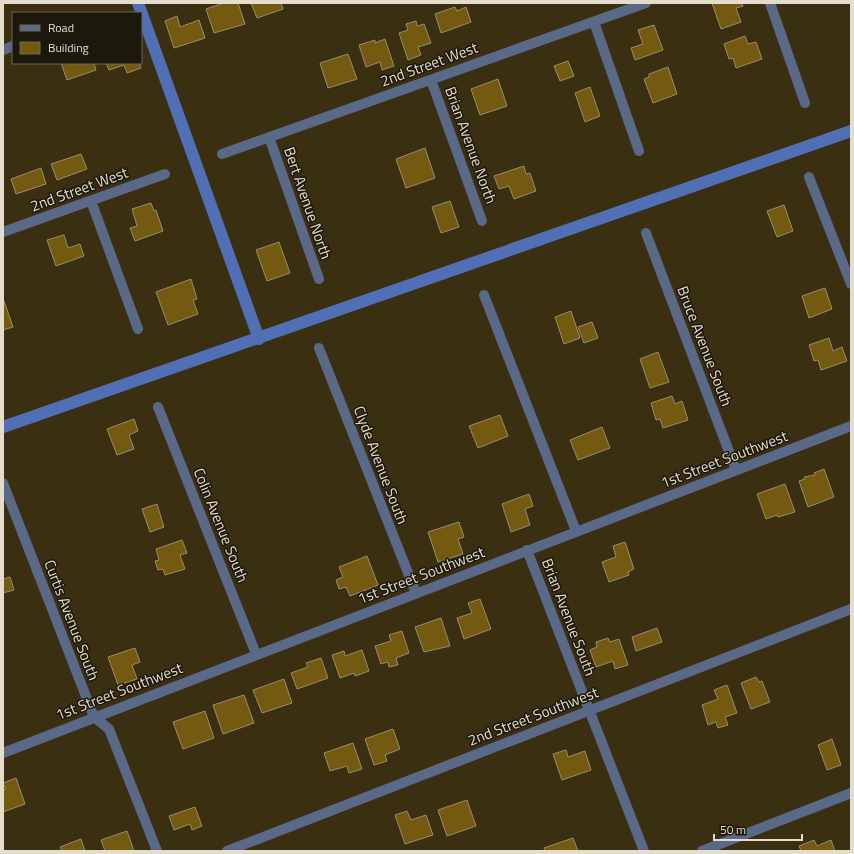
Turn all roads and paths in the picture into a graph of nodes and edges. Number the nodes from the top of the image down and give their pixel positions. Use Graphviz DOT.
graph roads {
  1 [pos="646,3"];
  2 [pos="770,3"];
  3 [pos="621,7"];
  4 [pos="594,22"];
  5 [pos="431,80"];
  6 [pos="805,103"];
  7 [pos="269,137"];
  8 [pos="639,151"];
  9 [pos="222,154"];
  10 [pos="165,174"];
  11 [pos="809,177"];
  12 [pos="91,201"];
  13 [pos="482,221"];
  14 [pos="3,232"];
  15 [pos="646,233"];
  16 [pos="319,279"];
  17 [pos="851,284"];
  18 [pos="484,295"];
  19 [pos="138,329"];
  20 [pos="319,348"];
  21 [pos="158,407"];
  22 [pos="851,426"];
  23 [pos="736,470"];
  24 [pos="3,483"];
  25 [pos="576,531"];
  26 [pos="528,550"];
  27 [pos="416,593"];
  28 [pos="851,609"];
  29 [pos="256,654"];
  30 [pos="590,710"];
  31 [pos="94,717"];
  32 [pos="3,753"];
  33 [pos="851,793"];
  34 [pos="157,851"];
  35 [pos="227,851"];
  36 [pos="644,851"];
  37 [pos="702,851"];
  1 -- 3 [label="street, 2nd Street West"];
  2 -- 6 [label="street"];
  3 -- 4 [label="street, 2nd Street West"];
  4 -- 5 [label="street, 2nd Street West"];
  4 -- 8 [label="street"];
  5 -- 7 [label="street, 2nd Street West"];
  5 -- 13 [label="street, Brian Avenue North"];
  7 -- 9 [label="street, 2nd Street West"];
  7 -- 16 [label="street, Bert Avenue North"];
  10 -- 12 [label="street, 2nd Street West"];
  11 -- 17 [label="street"];
  12 -- 14 [label="street, 2nd Street West"];
  12 -- 19 [label="street"];
  15 -- 23 [label="street, Bruce Avenue South"];
  18 -- 25 [label="street"];
  20 -- 27 [label="street, Clyde Avenue South"];
  21 -- 29 [label="street, Colin Avenue South"];
  22 -- 23 [label="street, 1st Street Southwest"];
  23 -- 25 [label="street, 1st Street Southwest"];
  24 -- 31 [label="street, Curtis Avenue South"];
  25 -- 26 [label="street, 1st Street Southwest"];
  26 -- 27 [label="street, 1st Street Southwest"];
  26 -- 30 [label="street, Brian Avenue South"];
  27 -- 29 [label="street, 1st Street Southwest"];
  28 -- 30 [label="street, 2nd Street Southwest"];
  29 -- 31 [label="street, 1st Street Southwest"];
  30 -- 35 [label="street, 2nd Street Southwest"];
  30 -- 36 [label="street, Brian Avenue South"];
  31 -- 32 [label="street, 1st Street Southwest"];
  31 -- 34 [label="street"];
  33 -- 37 [label="street"];
}
